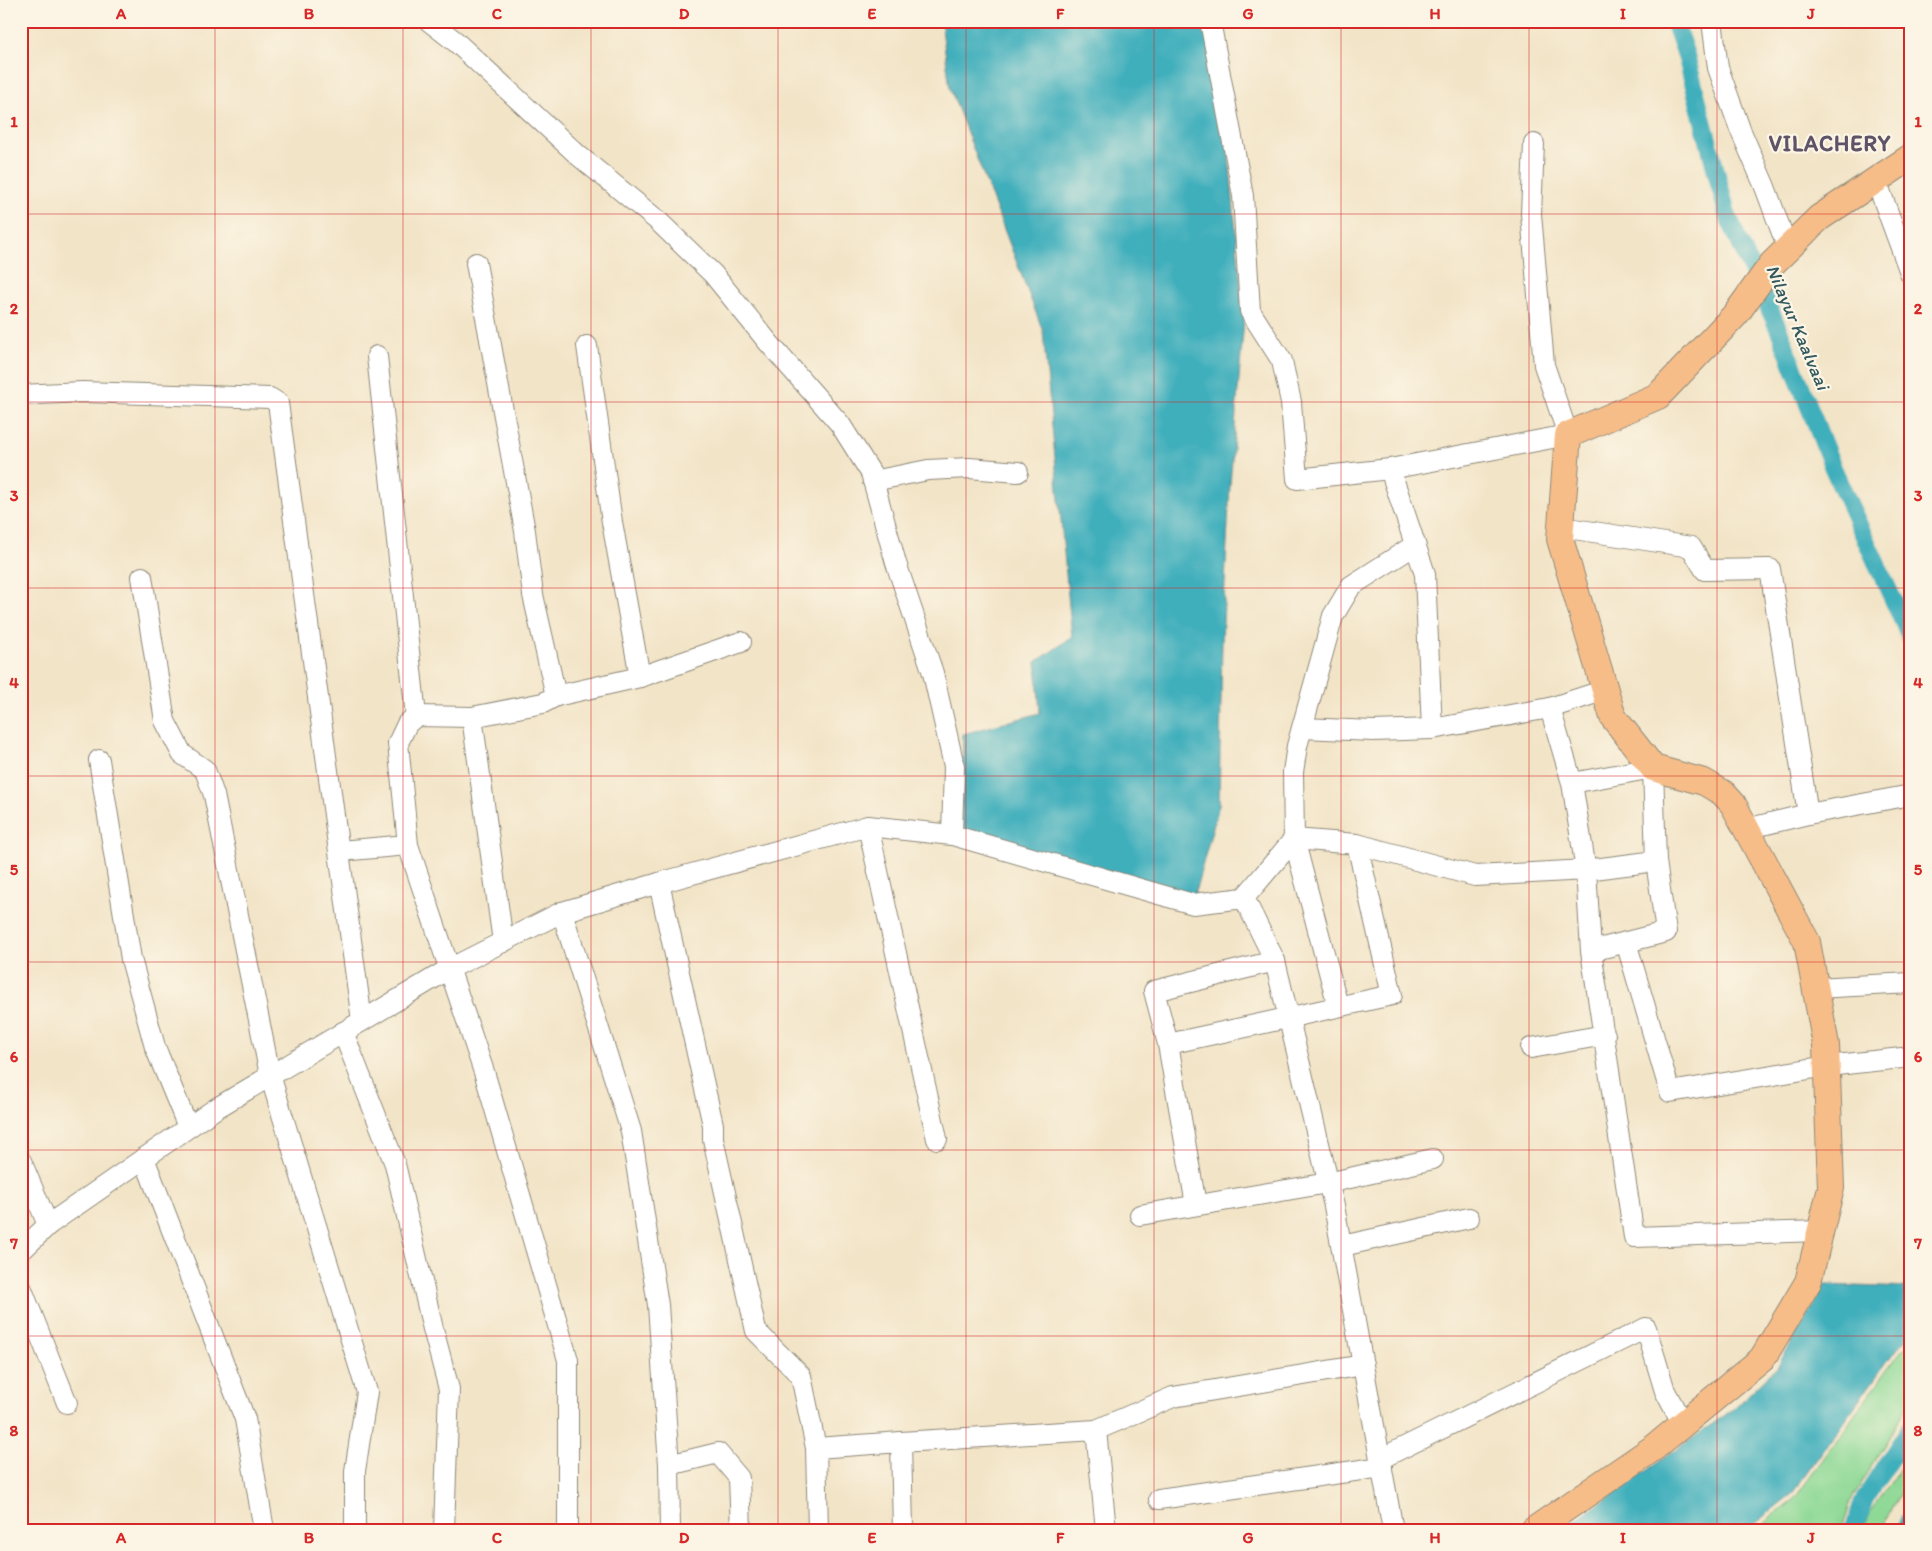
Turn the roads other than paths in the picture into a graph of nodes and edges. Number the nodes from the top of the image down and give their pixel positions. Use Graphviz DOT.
graph roads {
  1 [pos="429,21"];
  2 [pos="1210,21"];
  3 [pos="1712,21"];
  4 [pos="1534,144"];
  5 [pos="1911,157"];
  6 [pos="1876,180"];
  7 [pos="1780,256"];
  8 [pos="476,263"];
  9 [pos="1911,275"];
  10 [pos="587,346"];
  11 [pos="377,356"];
  12 [pos="21,395"];
  13 [pos="1568,435"];
  14 [pos="1390,469"];
  15 [pos="1018,472"];
  16 [pos="873,481"];
  17 [pos="1561,527"];
  18 [pos="1415,545"];
  19 [pos="142,577"];
  20 [pos="740,642"];
  21 [pos="640,677"];
  22 [pos="1605,690"];
  23 [pos="556,696"];
  24 [pos="1550,708"];
  25 [pos="416,716"];
  26 [pos="472,717"];
  27 [pos="1302,728"];
  28 [pos="1432,729"];
  29 [pos="100,760"];
  30 [pos="1653,768"];
  31 [pos="1572,784"];
  32 [pos="1911,795"];
  33 [pos="1808,814"];
  34 [pos="868,826"];
  35 [pos="1746,828"];
  36 [pos="952,836"];
  37 [pos="1294,839"];
  38 [pos="1357,844"];
  39 [pos="408,845"];
  40 [pos="340,851"];
  41 [pos="1656,861"];
  42 [pos="1586,870"];
  43 [pos="658,883"];
  44 [pos="1244,898"];
  45 [pos="562,912"];
  46 [pos="502,942"];
  47 [pos="1626,942"];
  48 [pos="1591,950"];
  49 [pos="1274,961"];
  50 [pos="449,970"];
  51 [pos="1911,983"];
  52 [pos="1815,988"];
  53 [pos="1338,1006"];
  54 [pos="1288,1016"];
  55 [pos="362,1021"];
  56 [pos="343,1032"];
  57 [pos="1605,1035"];
  58 [pos="1168,1044"];
  59 [pos="1531,1048"];
  60 [pos="1911,1057"];
  61 [pos="1827,1066"];
  62 [pos="270,1076"];
  63 [pos="188,1127"];
  64 [pos="937,1139"];
  65 [pos="144,1158"];
  66 [pos="1433,1159"];
  67 [pos="21,1161"];
  68 [pos="1328,1183"];
  69 [pos="1196,1205"];
  70 [pos="1140,1215"];
  71 [pos="1468,1218"];
  72 [pos="48,1225"];
  73 [pos="1821,1231"];
  74 [pos="1342,1246"];
  75 [pos="21,1250"];
  76 [pos="21,1287"];
  77 [pos="1363,1365"];
  78 [pos="67,1403"];
  79 [pos="1683,1425"];
  80 [pos="1096,1430"];
  81 [pos="901,1442"];
  82 [pos="816,1448"];
  83 [pos="1381,1463"];
  84 [pos="669,1465"];
  85 [pos="1159,1499"];
  86 [pos="264,1530"];
  87 [pos="355,1530"];
  88 [pos="444,1530"];
  89 [pos="568,1530"];
  90 [pos="670,1530"];
  91 [pos="740,1530"];
  92 [pos="818,1530"];
  93 [pos="903,1530"];
  94 [pos="1106,1530"];
  95 [pos="1394,1530"];
  96 [pos="1534,1530"];
  1 -- 16 [label="street"];
  2 -- 14 [label="street"];
  3 -- 7 [label="street"];
  4 -- 13 [label="street"];
  5 -- 6 [label="main road"];
  6 -- 7 [label="main road"];
  6 -- 9 [label="street"];
  7 -- 13 [label="main road"];
  8 -- 23 [label="street"];
  10 -- 21 [label="street"];
  11 -- 25 [label="street"];
  12 -- 40 [label="street"];
  13 -- 14 [label="street"];
  13 -- 17 [label="main road"];
  14 -- 18 [label="street"];
  15 -- 16 [label="street"];
  16 -- 36 [label="street"];
  17 -- 22 [label="main road"];
  17 -- 33 [label="street"];
  18 -- 27 [label="street"];
  18 -- 28 [label="street"];
  19 -- 62 [label="street"];
  20 -- 21 [label="street"];
  21 -- 23 [label="street"];
  22 -- 24 [label="street"];
  22 -- 30 [label="main road"];
  23 -- 26 [label="street"];
  24 -- 28 [label="street"];
  24 -- 31 [label="street"];
  25 -- 26 [label="street"];
  25 -- 39 [label="street"];
  26 -- 46 [label="street"];
  27 -- 28 [label="street"];
  27 -- 37 [label="street"];
  29 -- 63 [label="street"];
  30 -- 31 [label="street"];
  30 -- 35 [label="main road"];
  30 -- 41 [label="street"];
  31 -- 42 [label="street"];
  32 -- 33 [label="street"];
  33 -- 35 [label="street"];
  34 -- 36 [label="street"];
  34 -- 43 [label="street"];
  34 -- 64 [label="street"];
  35 -- 52 [label="main road"];
  36 -- 44 [label="street"];
  37 -- 38 [label="street"];
  37 -- 44 [label="street"];
  37 -- 53 [label="street"];
  38 -- 42 [label="street"];
  38 -- 53 [label="street"];
  39 -- 40 [label="street"];
  39 -- 50 [label="street"];
  40 -- 55 [label="street"];
  41 -- 42 [label="street"];
  41 -- 47 [label="street"];
  42 -- 48 [label="street"];
  43 -- 45 [label="street"];
  43 -- 82 [label="street"];
  44 -- 49 [label="street"];
  45 -- 46 [label="street"];
  45 -- 84 [label="street"];
  46 -- 50 [label="street"];
  47 -- 48 [label="street"];
  47 -- 61 [label="street"];
  48 -- 57 [label="street"];
  49 -- 54 [label="street"];
  49 -- 58 [label="street"];
  50 -- 55 [label="street"];
  50 -- 89 [label="street"];
  51 -- 52 [label="street"];
  52 -- 61 [label="main road"];
  53 -- 54 [label="street"];
  54 -- 58 [label="street"];
  54 -- 68 [label="street"];
  55 -- 56 [label="street"];
  56 -- 62 [label="street"];
  56 -- 88 [label="street"];
  57 -- 59 [label="street"];
  57 -- 73 [label="street"];
  58 -- 69 [label="street"];
  60 -- 61 [label="street"];
  61 -- 73 [label="main road"];
  62 -- 63 [label="street"];
  62 -- 87 [label="street"];
  63 -- 65 [label="street"];
  65 -- 72 [label="street"];
  65 -- 86 [label="street"];
  66 -- 68 [label="street"];
  67 -- 72 [label="street"];
  68 -- 69 [label="street"];
  68 -- 74 [label="street"];
  69 -- 70 [label="street"];
  71 -- 74 [label="street"];
  72 -- 75 [label="street"];
  73 -- 79 [label="main road"];
  74 -- 77 [label="street"];
  76 -- 78 [label="street"];
  77 -- 80 [label="street"];
  77 -- 83 [label="street"];
  79 -- 83 [label="street"];
  79 -- 96 [label="main road"];
  80 -- 81 [label="street"];
  80 -- 94 [label="street"];
  81 -- 82 [label="street"];
  81 -- 93 [label="street"];
  82 -- 92 [label="street"];
  83 -- 85 [label="street"];
  83 -- 95 [label="street"];
  84 -- 90 [label="street"];
  84 -- 91 [label="street"];
}
